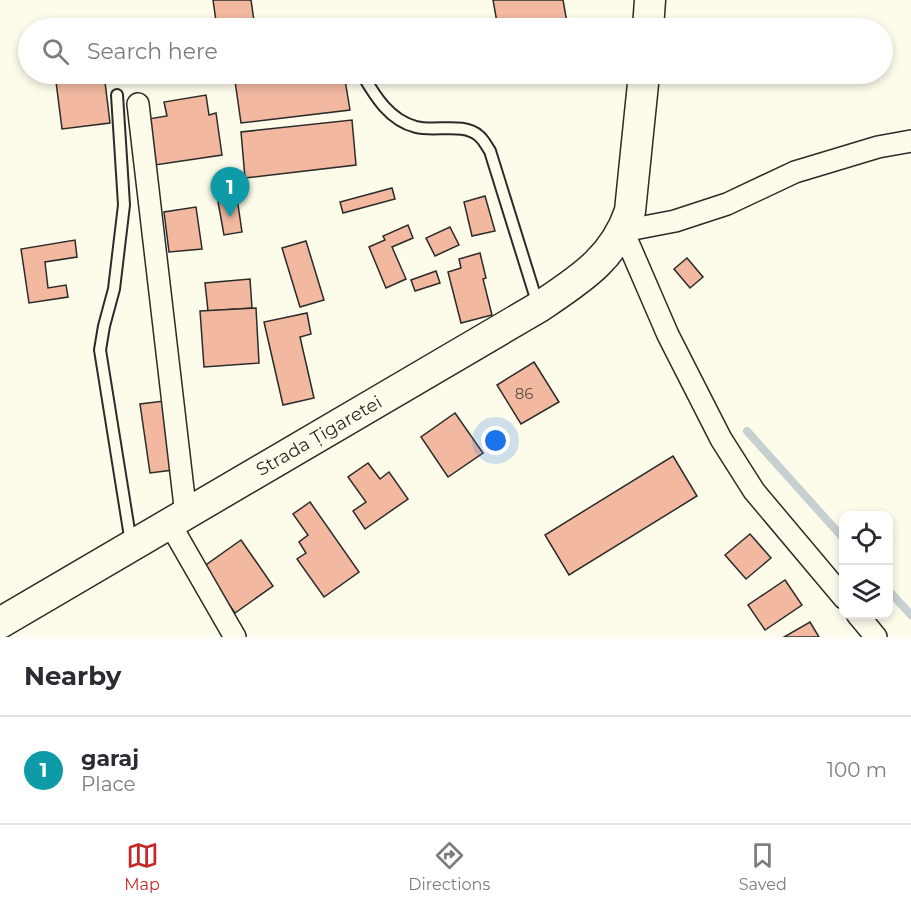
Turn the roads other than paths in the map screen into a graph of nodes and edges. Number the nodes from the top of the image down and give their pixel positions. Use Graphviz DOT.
graph roads {
  1 [pos="650,0"];
  2 [pos="649,18"];
  3 [pos="368,84"];
  4 [pos="643,84"];
  5 [pos="117,95"];
  6 [pos="138,104"];
  7 [pos="911,141"];
  8 [pos="624,231"];
  9 [pos="539,307"];
  10 [pos="178,519"];
  11 [pos="131,546"];
  12 [pos="839,593"];
  13 [pos="860,619"];
  14 [pos="0,623"];
  15 [pos="235,637"];
  16 [pos="876,637"];
  1 -- 2 [label="main road"];
  3 -- 9 [label="lane"];
  4 -- 8 [label="main road"];
  5 -- 11 [label="lane"];
  6 -- 10 [label="street"];
  7 -- 8 [label="street"];
  8 -- 9 [label="main road, Strada Țigaretei"];
  8 -- 12 [label="street"];
  9 -- 10 [label="main road, Strada Țigaretei"];
  10 -- 11 [label="main road, Strada Țigaretei"];
  10 -- 15 [label="street"];
  11 -- 14 [label="main road, Strada Țigaretei"];
  13 -- 16 [label="street"];
}
